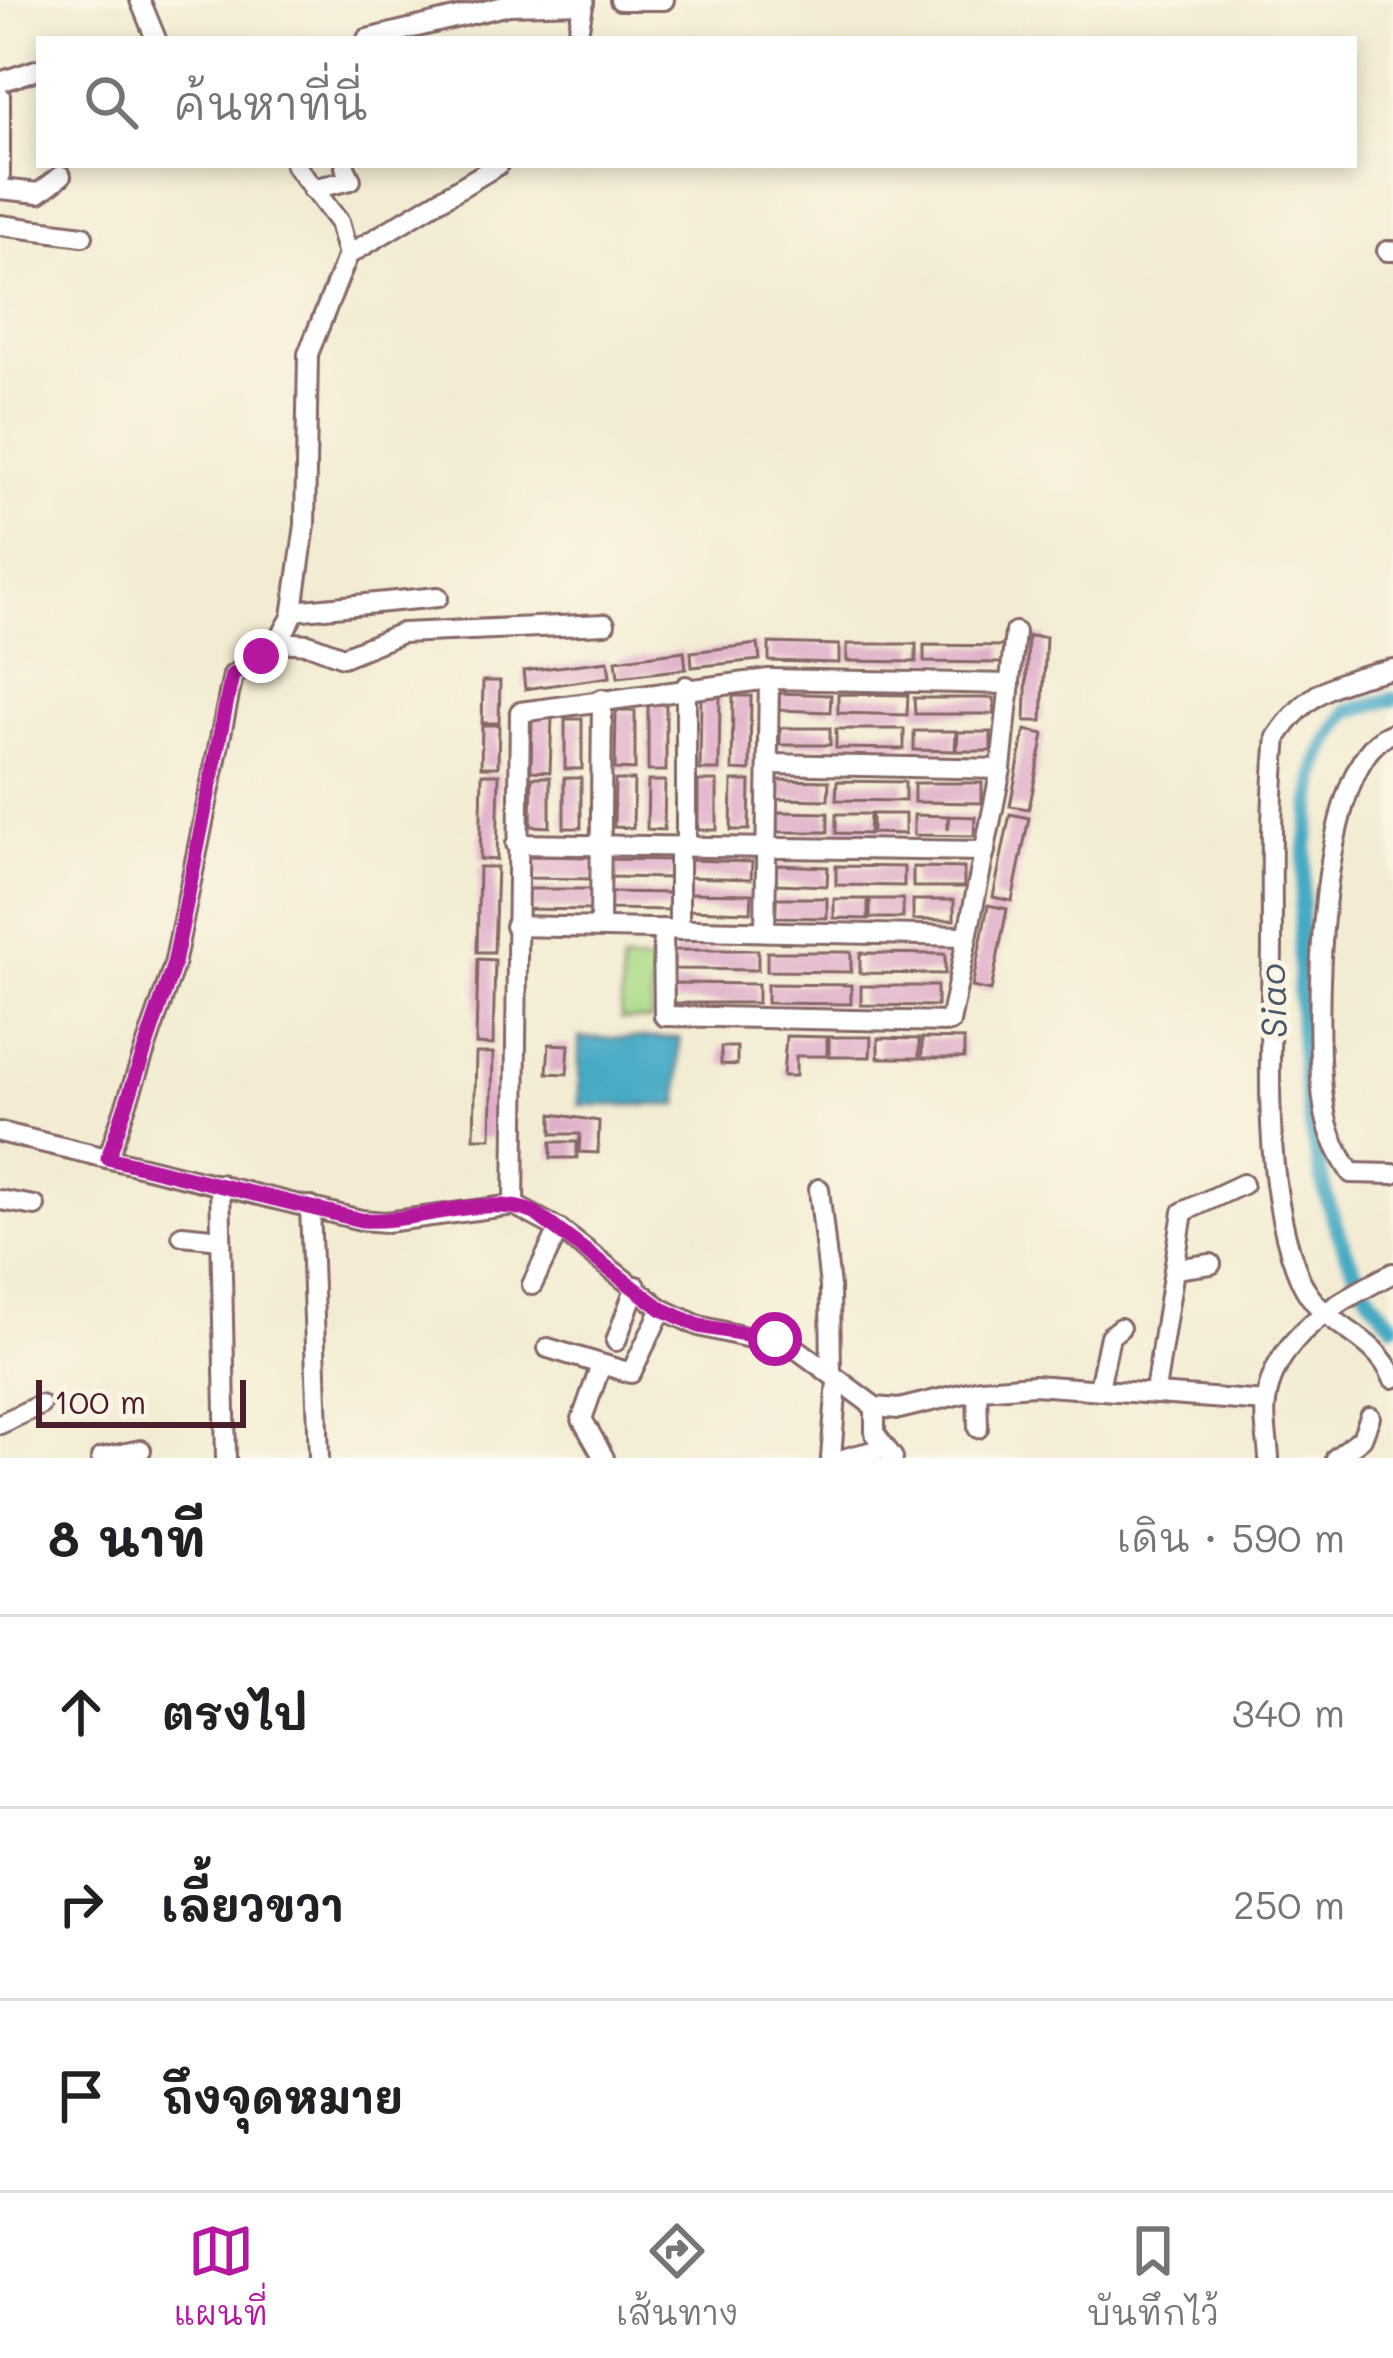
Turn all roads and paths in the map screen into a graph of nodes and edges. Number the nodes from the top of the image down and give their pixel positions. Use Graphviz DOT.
graph roads {
  1 [pos="140,0"];
  2 [pos="620,0"];
  3 [pos="664,0"];
  4 [pos="584,2"];
  5 [pos="431,10"];
  6 [pos="155,36"];
  7 [pos="374,36"];
  8 [pos="578,36"];
  9 [pos="36,70"];
  10 [pos="0,82"];
  11 [pos="0,96"];
  12 [pos="297,168"];
  13 [pos="345,168"];
  14 [pos="492,168"];
  15 [pos="0,175"];
  16 [pos="61,176"];
  17 [pos="0,189"];
  18 [pos="312,189"];
  19 [pos="0,225"];
  20 [pos="83,236"];
  21 [pos="349,255"];
  22 [pos="438,597"];
  23 [pos="293,611"];
  24 [pos="605,624"];
  25 [pos="1015,632"];
  26 [pos="279,642"];
  27 [pos="1393,669"];
  28 [pos="769,679"];
  29 [pos="1010,684"];
  30 [pos="686,686"];
  31 [pos="602,699"];
  32 [pos="1393,733"];
  33 [pos="769,764"];
  34 [pos="1001,769"];
  35 [pos="516,844"];
  36 [pos="602,845"];
  37 [pos="682,846"];
  38 [pos="767,846"];
  39 [pos="985,851"];
  40 [pos="515,926"];
  41 [pos="600,927"];
  42 [pos="671,929"];
  43 [pos="765,932"];
  44 [pos="965,936"];
  45 [pos="0,1132"];
  46 [pos="108,1158"];
  47 [pos="1393,1174"];
  48 [pos="220,1184"];
  49 [pos="1243,1184"];
  50 [pos="819,1189"];
  51 [pos="0,1200"];
  52 [pos="514,1204"];
  53 [pos="35,1206"];
  54 [pos="310,1206"];
  55 [pos="559,1229"];
  56 [pos="182,1235"];
  57 [pos="221,1239"];
  58 [pos="1211,1264"];
  59 [pos="1175,1269"];
  60 [pos="1393,1273"];
  61 [pos="532,1285"];
  62 [pos="636,1286"];
  63 [pos="662,1309"];
  64 [pos="1327,1309"];
  65 [pos="1120,1328"];
  66 [pos="616,1341"];
  67 [pos="548,1348"];
  68 [pos="601,1365"];
  69 [pos="834,1378"];
  70 [pos="1393,1378"];
  71 [pos="1099,1388"];
  72 [pos="977,1390"];
  73 [pos="1155,1391"];
  74 [pos="1266,1402"];
  75 [pos="40,1405"];
  76 [pos="874,1407"];
  77 [pos="1370,1417"];
  78 [pos="0,1424"];
  79 [pos="978,1428"];
  80 [pos="141,1450"];
  81 [pos="888,1453"];
  82 [pos="101,1458"];
  83 [pos="226,1458"];
  84 [pos="319,1458"];
  85 [pos="604,1458"];
  86 [pos="831,1458"];
  87 [pos="846,1458"];
  88 [pos="1269,1458"];
  89 [pos="1336,1458"];
  1 -- 6 [label="street"];
  2 -- 3 [label="street"];
  4 -- 5 [label="street"];
  4 -- 8 [label="street"];
  5 -- 7 [label="street"];
  9 -- 10 [label="street"];
  11 -- 15 [label="street"];
  12 -- 18 [label="street"];
  13 -- 18 [label="street"];
  14 -- 21 [label="street"];
  16 -- 17 [label="street"];
  18 -- 21 [label="street"];
  19 -- 20 [label="street"];
  21 -- 23 [label="street"];
  22 -- 23 [label="street"];
  23 -- 26 [label="street"];
  24 -- 26 [label="street"];
  25 -- 29 [label="street"];
  26 -- 46 [label="street"];
  27 -- 64 [label="street"];
  28 -- 29 [label="street"];
  28 -- 30 [label="street"];
  28 -- 33 [label="street"];
  29 -- 34 [label="street"];
  30 -- 31 [label="street"];
  30 -- 37 [label="street"];
  31 -- 35 [label="street"];
  31 -- 36 [label="street"];
  32 -- 47 [label="street"];
  33 -- 34 [label="street"];
  33 -- 38 [label="street"];
  34 -- 39 [label="street"];
  35 -- 36 [label="street"];
  35 -- 40 [label="street"];
  36 -- 37 [label="street"];
  36 -- 41 [label="street"];
  37 -- 38 [label="street"];
  37 -- 42 [label="street"];
  38 -- 39 [label="street"];
  38 -- 43 [label="street"];
  39 -- 44 [label="street"];
  40 -- 41 [label="street"];
  40 -- 52 [label="street"];
  41 -- 42 [label="street"];
  42 -- 43 [label="street"];
  42 -- 44 [label="street"];
  43 -- 44 [label="street"];
  45 -- 46 [label="street"];
  46 -- 48 [label="street"];
  48 -- 54 [label="street"];
  48 -- 57 [label="street"];
  49 -- 59 [label="street"];
  50 -- 69 [label="street"];
  51 -- 53 [label="street"];
  52 -- 54 [label="street"];
  52 -- 55 [label="street"];
  54 -- 84 [label="street"];
  55 -- 61 [label="street"];
  55 -- 62 [label="street"];
  56 -- 57 [label="street"];
  57 -- 83 [label="street"];
  58 -- 59 [label="street"];
  59 -- 73 [label="street"];
  60 -- 64 [label="street"];
  62 -- 63 [label="street"];
  62 -- 66 [label="street"];
  63 -- 68 [label="street"];
  63 -- 69 [label="street"];
  64 -- 70 [label="street"];
  64 -- 74 [label="street"];
  65 -- 71 [label="street"];
  67 -- 68 [label="street"];
  68 -- 85 [label="street"];
  69 -- 76 [label="street"];
  69 -- 86 [label="street"];
  71 -- 72 [label="street"];
  71 -- 73 [label="street"];
  72 -- 76 [label="street"];
  72 -- 79 [label="street"];
  73 -- 74 [label="street"];
  74 -- 88 [label="street"];
  75 -- 78 [label="street"];
  76 -- 81 [label="street"];
  77 -- 89 [label="street"];
  80 -- 82 [label="street"];
  81 -- 87 [label="street"];
}
